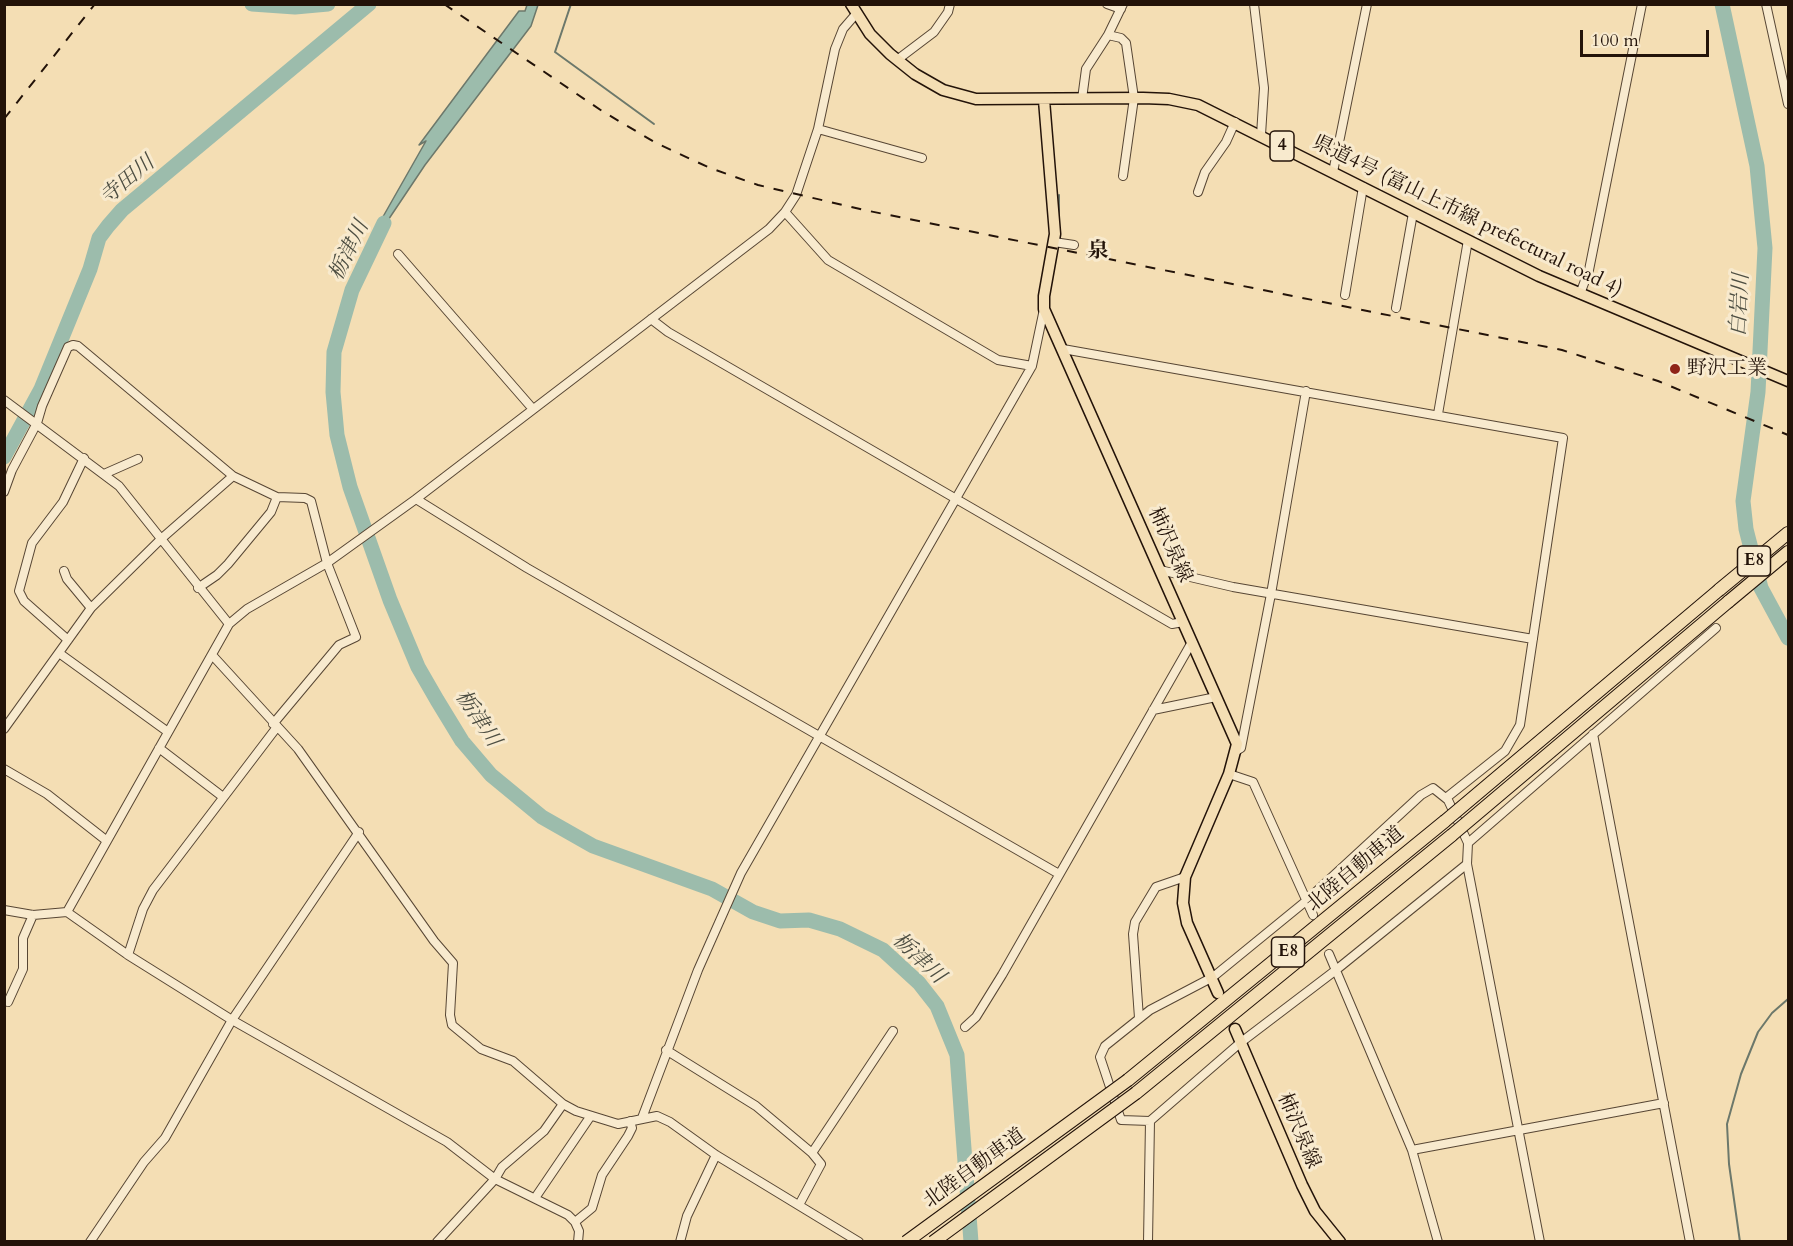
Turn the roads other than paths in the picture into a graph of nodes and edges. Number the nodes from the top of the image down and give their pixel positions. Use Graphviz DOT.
graph roads {
  1 [pos="950,4"];
  2 [pos="1107,4"];
  3 [pos="1254,4"];
  4 [pos="1367,4"];
  5 [pos="1642,4"];
  6 [pos="1766,4"];
  7 [pos="1122,7"];
  8 [pos="853,9"];
  9 [pos="1108,35"];
  10 [pos="897,60"];
  11 [pos="1134,98"];
  12 [pos="1082,99"];
  13 [pos="1044,100"];
  14 [pos="1788,104"];
  15 [pos="1235,122"];
  16 [pos="818,129"];
  17 [pos="1261,135"];
  18 [pos="922,158"];
  19 [pos="1333,172"];
  20 [pos="1123,176"];
  21 [pos="1363,188"];
  22 [pos="1198,192"];
  23 [pos="785,212"];
  24 [pos="1413,213"];
  25 [pos="1468,240"];
  26 [pos="1054,242"];
  27 [pos="1074,245"];
  28 [pos="398,254"];
  29 [pos="1580,294"];
  30 [pos="1346,295"];
  31 [pos="1396,308"];
  32 [pos="1044,309"];
  33 [pos="651,319"];
  34 [pos="1063,349"];
  35 [pos="1032,366"];
  36 [pos="1788,381"];
  37 [pos="1306,391"];
  38 [pos="4,399"];
  39 [pos="532,408"];
  40 [pos="1438,414"];
  41 [pos="37,423"];
  42 [pos="84,458"];
  43 [pos="138,459"];
  44 [pos="104,474"];
  45 [pos="233,476"];
  46 [pos="4,492"];
  47 [pos="277,497"];
  48 [pos="416,500"];
  49 [pos="956,500"];
  50 [pos="1788,533"];
  51 [pos="161,539"];
  52 [pos="1788,552"];
  53 [pos="327,563"];
  54 [pos="1160,570"];
  55 [pos="64,571"];
  56 [pos="198,588"];
  57 [pos="1271,594"];
  58 [pos="91,608"];
  59 [pos="1183,621"];
  60 [pos="229,624"];
  61 [pos="1716,628"];
  62 [pos="1533,639"];
  63 [pos="68,640"];
  64 [pos="1192,642"];
  65 [pos="59,653"];
  66 [pos="213,656"];
  67 [pos="1216,697"];
  68 [pos="1153,710"];
  69 [pos="275,725"];
  70 [pos="4,729"];
  71 [pos="168,732"];
  72 [pos="1593,734"];
  73 [pos="818,736"];
  74 [pos="159,748"];
  75 [pos="1233,753"];
  76 [pos="4,769"];
  77 [pos="1229,774"];
  78 [pos="224,797"];
  79 [pos="1446,798"];
  80 [pos="359,832"];
  81 [pos="107,841"];
  82 [pos="1468,843"];
  83 [pos="1467,864"];
  84 [pos="1059,874"];
  85 [pos="1185,877"];
  86 [pos="1305,901"];
  87 [pos="4,910"];
  88 [pos="67,912"];
  89 [pos="33,915"];
  90 [pos="1313,915"];
  91 [pos="1329,954"];
  92 [pos="128,955"];
  93 [pos="1336,970"];
  94 [pos="1213,977"];
  95 [pos="1218,993"];
  96 [pos="8,1002"];
  97 [pos="1139,1018"];
  98 [pos="232,1020"];
  99 [pos="965,1027"];
  100 [pos="1235,1029"];
  101 [pos="893,1030"];
  102 [pos="1240,1043"];
  103 [pos="666,1050"];
  104 [pos="1664,1103"];
  105 [pos="563,1104"];
  106 [pos="590,1117"];
  107 [pos="642,1118"];
  108 [pos="630,1121"];
  109 [pos="1150,1121"];
  110 [pos="1519,1129"];
  111 [pos="1412,1150"];
  112 [pos="813,1154"];
  113 [pos="716,1155"];
  114 [pos="495,1179"];
  115 [pos="535,1198"];
  116 [pos="799,1205"];
  117 [pos="575,1222"];
  118 [pos="859,1241"];
  119 [pos="90,1242"];
  120 [pos="438,1242"];
  121 [pos="578,1242"];
  122 [pos="680,1242"];
  123 [pos="906,1242"];
  124 [pos="933,1242"];
  125 [pos="1148,1242"];
  126 [pos="1340,1242"];
  127 [pos="1438,1242"];
  128 [pos="1540,1242"];
  129 [pos="1690,1242"];
  1 -- 10 [label="street"];
  2 -- 7 [label="street"];
  3 -- 17 [label="street"];
  4 -- 19 [label="street"];
  5 -- 29 [label="street"];
  6 -- 14 [label="street"];
  7 -- 9 [label="street"];
  8 -- 10 [label="main road, 県道4号 (富山上市線 prefectural road 4) / 4"];
  8 -- 16 [label="street"];
  9 -- 11 [label="street"];
  9 -- 12 [label="street"];
  10 -- 13 [label="main road, 県道4号 (富山上市線 prefectural road 4) / 4"];
  11 -- 12 [label="main road, 県道4号 (富山上市線 prefectural road 4) / 4"];
  11 -- 15 [label="main road, 県道4号 (富山上市線 prefectural road 4) / 4"];
  11 -- 20 [label="street"];
  12 -- 13 [label="main road, 県道4号 (富山上市線 prefectural road 4) / 4"];
  13 -- 26 [label="main road"];
  15 -- 17 [label="main road, 県道4号 (富山上市線 prefectural road 4) / 4"];
  15 -- 22 [label="street"];
  16 -- 18 [label="street"];
  16 -- 23 [label="street"];
  17 -- 19 [label="main road, 県道4号 (富山上市線 prefectural road 4) / 4"];
  19 -- 21 [label="main road, 県道4号 (富山上市線 prefectural road 4) / 4"];
  21 -- 24 [label="main road, 県道4号 (富山上市線 prefectural road 4) / 4"];
  21 -- 30 [label="street"];
  23 -- 33 [label="street"];
  23 -- 35 [label="street"];
  24 -- 25 [label="main road, 県道4号 (富山上市線 prefectural road 4) / 4"];
  24 -- 31 [label="street"];
  25 -- 29 [label="main road, 県道4号 (富山上市線 prefectural road 4) / 4"];
  25 -- 40 [label="street"];
  26 -- 27 [label="street"];
  26 -- 32 [label="main road"];
  28 -- 39 [label="street"];
  29 -- 36 [label="main road, 県道4号 (富山上市線 prefectural road 4) / 4"];
  32 -- 34 [label="main road, 柿沢泉線"];
  32 -- 35 [label="street"];
  33 -- 39 [label="street"];
  33 -- 49 [label="street"];
  34 -- 37 [label="street"];
  34 -- 54 [label="main road, 柿沢泉線"];
  35 -- 49 [label="street"];
  37 -- 40 [label="street"];
  37 -- 57 [label="street"];
  38 -- 41 [label="street"];
  39 -- 48 [label="street"];
  40 -- 62 [label="street"];
  41 -- 42 [label="street"];
  41 -- 45 [label="street"];
  41 -- 46 [label="street"];
  42 -- 44 [label="street"];
  42 -- 63 [label="street"];
  43 -- 44 [label="street"];
  44 -- 51 [label="street"];
  45 -- 47 [label="street"];
  45 -- 51 [label="street"];
  47 -- 53 [label="street"];
  47 -- 56 [label="street"];
  48 -- 53 [label="street"];
  48 -- 73 [label="street"];
  49 -- 59 [label="street"];
  49 -- 73 [label="street"];
  50 -- 123 [label="highway, 北陸自動車道 / E8, bridge"];
  51 -- 56 [label="street"];
  51 -- 58 [label="street"];
  52 -- 124 [label="highway, 北陸自動車道 / E8, bridge"];
  53 -- 60 [label="street"];
  53 -- 69 [label="street"];
  54 -- 57 [label="street"];
  54 -- 59 [label="main road, 柿沢泉線"];
  55 -- 58 [label="street"];
  56 -- 60 [label="street"];
  57 -- 62 [label="street"];
  57 -- 75 [label="street"];
  58 -- 63 [label="street"];
  59 -- 64 [label="main road, 柿沢泉線"];
  60 -- 66 [label="street"];
  61 -- 72 [label="street"];
  62 -- 79 [label="street"];
  63 -- 65 [label="street"];
  64 -- 67 [label="main road, 柿沢泉線"];
  64 -- 68 [label="street"];
  65 -- 70 [label="street"];
  65 -- 71 [label="street"];
  66 -- 69 [label="street"];
  66 -- 71 [label="street"];
  67 -- 68 [label="street"];
  67 -- 75 [label="main road, 柿沢泉線"];
  68 -- 84 [label="street"];
  69 -- 78 [label="street"];
  69 -- 80 [label="street"];
  71 -- 74 [label="street"];
  72 -- 82 [label="street"];
  72 -- 104 [label="street"];
  73 -- 84 [label="street"];
  73 -- 103 [label="street"];
  74 -- 78 [label="street"];
  74 -- 81 [label="street"];
  75 -- 77 [label="main road, 柿沢泉線"];
  76 -- 81 [label="street"];
  77 -- 85 [label="main road, 柿沢泉線"];
  77 -- 86 [label="street"];
  78 -- 92 [label="street"];
  79 -- 82 [label="street"];
  79 -- 86 [label="street"];
  80 -- 98 [label="street"];
  80 -- 105 [label="street"];
  81 -- 88 [label="street"];
  82 -- 83 [label="street"];
  83 -- 93 [label="street"];
  83 -- 110 [label="street"];
  84 -- 99 [label="street"];
  85 -- 94 [label="main road, 柿沢泉線"];
  85 -- 97 [label="street"];
  86 -- 90 [label="street"];
  86 -- 94 [label="street"];
  87 -- 89 [label="street"];
  88 -- 89 [label="street"];
  88 -- 92 [label="street"];
  89 -- 96 [label="street"];
  91 -- 93 [label="street"];
  92 -- 98 [label="street"];
  93 -- 102 [label="street"];
  93 -- 111 [label="street"];
  94 -- 95 [label="main road, 柿沢泉線"];
  94 -- 97 [label="street"];
  97 -- 109 [label="street"];
  98 -- 114 [label="street"];
  98 -- 119 [label="street"];
  100 -- 102 [label="main road, 柿沢泉線"];
  101 -- 112 [label="street"];
  102 -- 109 [label="street"];
  102 -- 126 [label="main road, 柿沢泉線"];
  103 -- 107 [label="street"];
  103 -- 112 [label="street"];
  104 -- 110 [label="street"];
  104 -- 129 [label="street"];
  105 -- 106 [label="street"];
  105 -- 114 [label="street"];
  106 -- 108 [label="street"];
  106 -- 115 [label="street"];
  107 -- 108 [label="street"];
  107 -- 113 [label="street"];
  108 -- 117 [label="street"];
  109 -- 125 [label="street"];
  110 -- 111 [label="street"];
  110 -- 128 [label="street"];
  111 -- 127 [label="street"];
  112 -- 116 [label="street"];
  113 -- 116 [label="street"];
  113 -- 122 [label="street"];
  114 -- 115 [label="street"];
  114 -- 120 [label="street"];
  115 -- 117 [label="street"];
  116 -- 118 [label="street"];
  117 -- 121 [label="street"];
}
